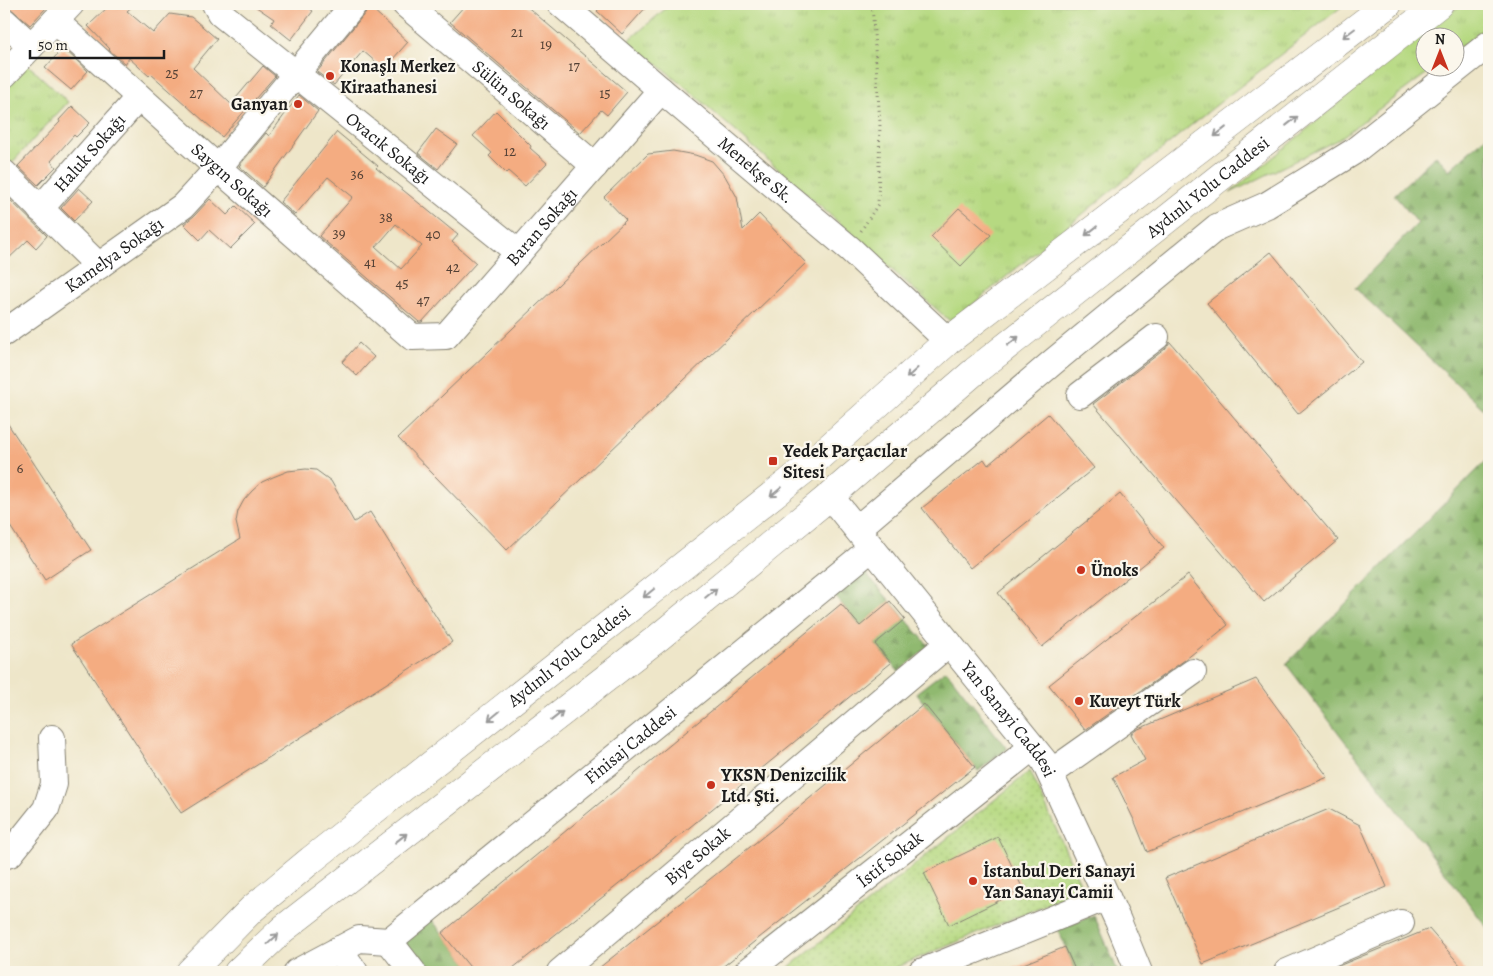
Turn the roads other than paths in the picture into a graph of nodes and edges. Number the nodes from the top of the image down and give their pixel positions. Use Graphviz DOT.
graph roads {
  1 [pos="354,4"];
  2 [pos="405,4"];
  3 [pos="1388,4"];
  4 [pos="1439,4"];
  5 [pos="565,5"];
  6 [pos="220,7"];
  7 [pos="63,12"];
  8 [pos="4,21"];
  9 [pos="1489,44"];
  10 [pos="31,46"];
  11 [pos="296,74"];
  12 [pos="4,75"];
  13 [pos="661,90"];
  14 [pos="139,97"];
  15 [pos="595,166"];
  16 [pos="218,168"];
  17 [pos="4,174"];
  18 [pos="40,209"];
  19 [pos="519,253"];
  20 [pos="99,266"];
  21 [pos="8,323"];
  22 [pos="412,337"];
  23 [pos="1156,338"];
  24 [pos="948,341"];
  25 [pos="975,371"];
  26 [pos="1080,395"];
  27 [pos="830,496"];
  28 [pos="865,539"];
  29 [pos="949,643"];
  30 [pos="1193,672"];
  31 [pos="52,738"];
  32 [pos="1033,747"];
  33 [pos="1050,773"];
  34 [pos="4,856"];
  35 [pos="1107,897"];
  36 [pos="1401,923"];
  37 [pos="388,941"];
  38 [pos="339,949"];
  39 [pos="190,972"];
  40 [pos="238,972"];
  41 [pos="297,972"];
  42 [pos="355,972"];
  43 [pos="413,972"];
  44 [pos="560,972"];
  45 [pos="747,972"];
  46 [pos="921,972"];
  47 [pos="1139,972"];
  48 [pos="1288,972"];
  1 -- 11 [label="street, Kamelya Sokağı"];
  2 -- 15 [label="street, Sülün Sokağı"];
  3 -- 24 [label="main road, Aydınlı Yolu Caddesi, one-way"];
  25 -- 4 [label="main road, Aydınlı Yolu Caddesi, one-way"];
  5 -- 13 [label="street, Menekşe Sk."];
  6 -- 11 [label="street, Ovacık Sokağı"];
  7 -- 10 [label="street"];
  7 -- 14 [label="street, Saygın Sokağı"];
  8 -- 10 [label="street"];
  9 -- 28 [label="street, Finisaj Caddesi"];
  10 -- 12 [label="street"];
  11 -- 16 [label="street, Kamelya Sokağı"];
  11 -- 19 [label="street, Ovacık Sokağı"];
  13 -- 15 [label="street, Baran Sokağı"];
  13 -- 24 [label="street, Menekşe Sk."];
  14 -- 16 [label="street, Saygın Sokağı"];
  14 -- 18 [label="street, Haluk Sokağı"];
  15 -- 19 [label="street, Baran Sokağı"];
  16 -- 20 [label="street, Kamelya Sokağı"];
  16 -- 22 [label="street, Saygın Sokağı"];
  17 -- 18 [label="street"];
  18 -- 20 [label="street"];
  19 -- 22 [label="street, Baran Sokağı"];
  20 -- 21 [label="street, Kamelya Sokağı"];
  23 -- 26 [label="street"];
  24 -- 25 [label="main road"];
  24 -- 39 [label="main road, Aydınlı Yolu Caddesi, one-way"];
  25 -- 27 [label="main road, Aydınlı Yolu Caddesi"];
  27 -- 28 [label="street, Yan Sanayi Caddesi"];
  40 -- 27 [label="main road, Aydınlı Yolu Caddesi, one-way"];
  28 -- 29 [label="street, Yan Sanayi Caddesi"];
  28 -- 37 [label="street, Finisaj Caddesi"];
  29 -- 32 [label="street, Yan Sanayi Caddesi"];
  29 -- 44 [label="street, Biye Sokak"];
  30 -- 33 [label="street"];
  31 -- 34 [label="street"];
  32 -- 33 [label="street, Yan Sanayi Caddesi"];
  32 -- 45 [label="street, İstif Sokak"];
  33 -- 35 [label="street, Yan Sanayi Caddesi"];
  35 -- 46 [label="street"];
  35 -- 47 [label="street, Yan Sanayi Caddesi"];
  36 -- 48 [label="street"];
  37 -- 38 [label="street"];
  37 -- 43 [label="street"];
  38 -- 41 [label="street"];
  38 -- 42 [label="street"];
}
